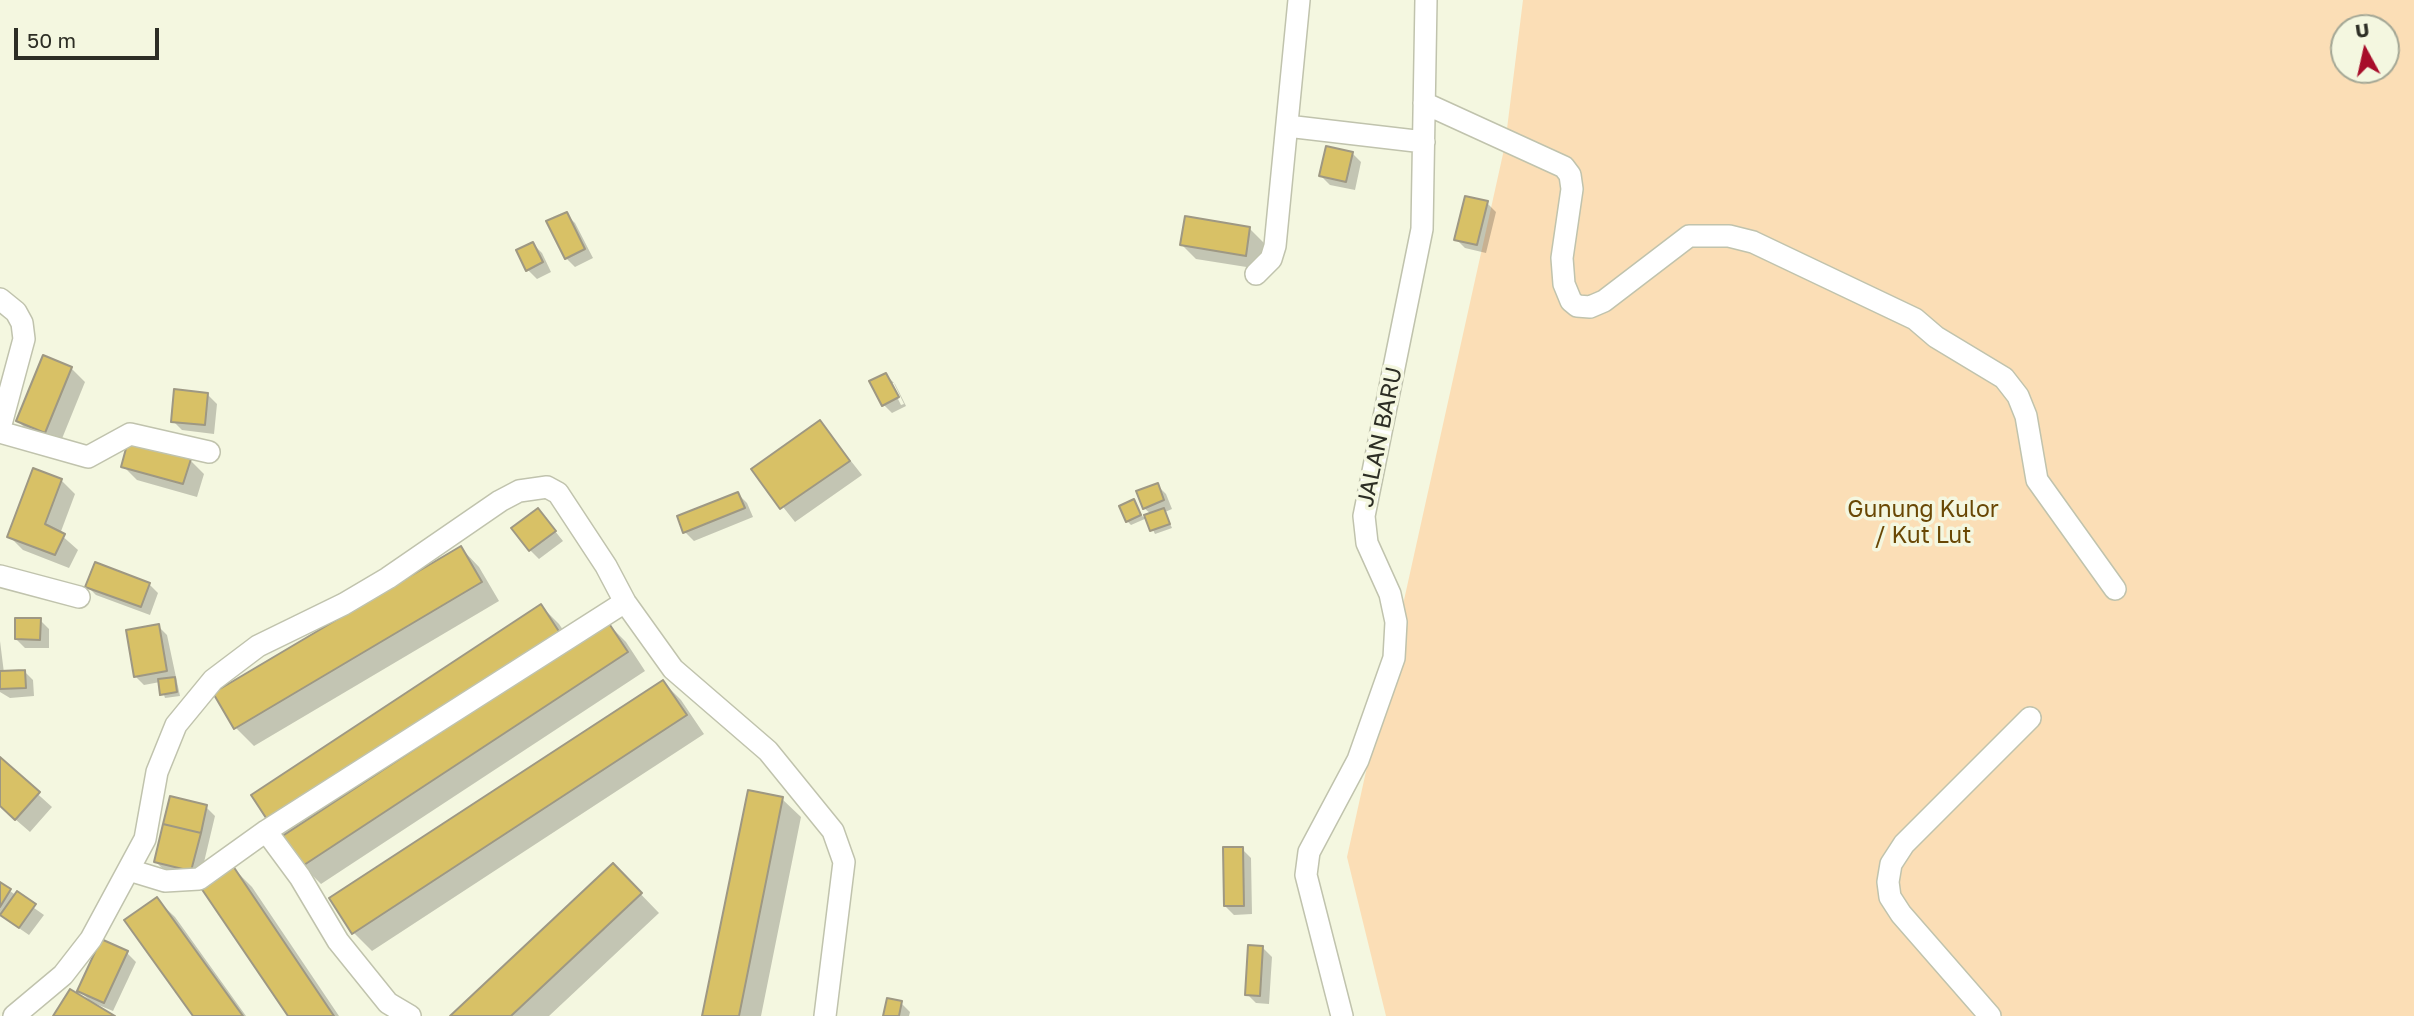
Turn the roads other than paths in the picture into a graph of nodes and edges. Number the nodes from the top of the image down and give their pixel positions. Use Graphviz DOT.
graph roads {
  1 [pos="1299,0"];
  2 [pos="1426,0"];
  3 [pos="1424,103"];
  4 [pos="1287,126"];
  5 [pos="1424,142"];
  6 [pos="1256,274"];
  7 [pos="0,299"];
  8 [pos="0,430"];
  9 [pos="209,452"];
  10 [pos="0,576"];
  11 [pos="2115,589"];
  12 [pos="79,597"];
  13 [pos="625,602"];
  14 [pos="2029,718"];
  15 [pos="266,831"];
  16 [pos="129,870"];
  17 [pos="14,1016"];
  18 [pos="410,1016"];
  19 [pos="825,1016"];
  20 [pos="1342,1016"];
  21 [pos="1990,1016"];
  1 -- 4 [label="street"];
  2 -- 3 [label="street, JALAN BARU"];
  3 -- 5 [label="street, JALAN BARU"];
  3 -- 11 [label="street"];
  4 -- 5 [label="street"];
  4 -- 6 [label="street"];
  5 -- 20 [label="street, JALAN BARU"];
  7 -- 8 [label="street"];
  8 -- 9 [label="street"];
  10 -- 12 [label="street"];
  13 -- 15 [label="street"];
  13 -- 16 [label="street"];
  13 -- 19 [label="street"];
  14 -- 21 [label="street"];
  15 -- 16 [label="street"];
  15 -- 18 [label="street"];
  16 -- 17 [label="street"];
}
